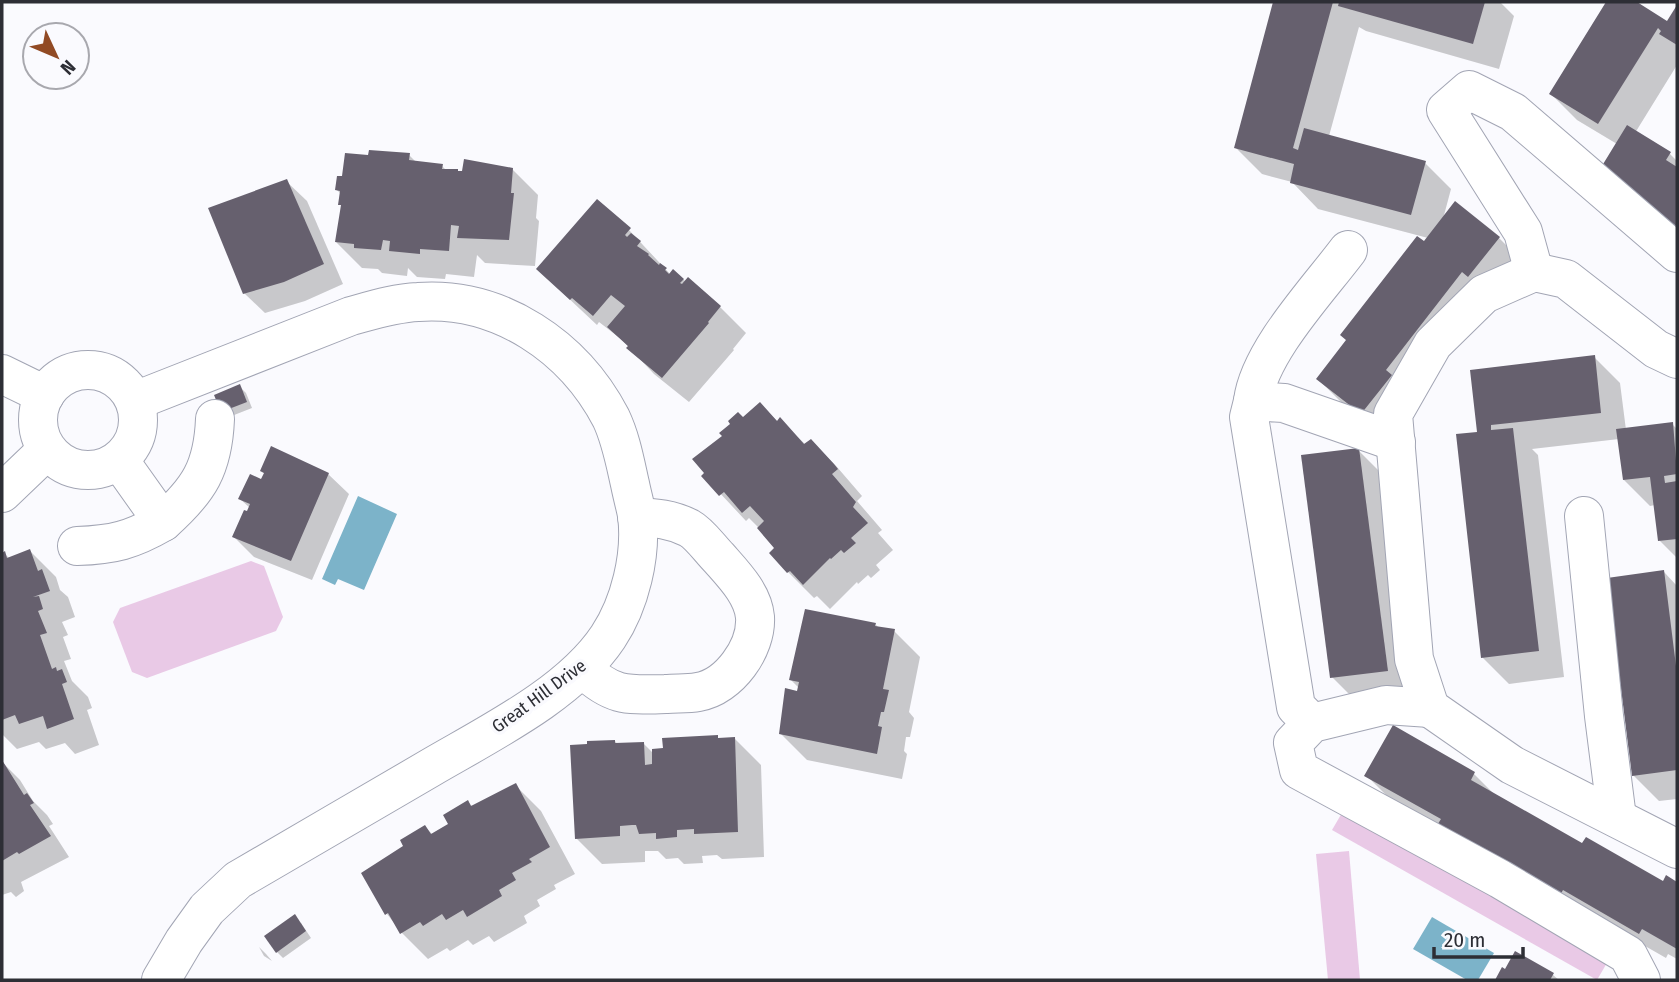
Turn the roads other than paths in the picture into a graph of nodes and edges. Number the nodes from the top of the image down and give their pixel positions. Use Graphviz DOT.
graph roads {
  1 [pos="1348,250"];
  2 [pos="1677,253"];
  3 [pos="1534,272"];
  4 [pos="1677,359"];
  5 [pos="2,374"];
  6 [pos="45,395"];
  7 [pos="135,401"];
  8 [pos="1253,401"];
  9 [pos="215,419"];
  10 [pos="1396,442"];
  11 [pos="47,450"];
  12 [pos="119,460"];
  13 [pos="2,494"];
  14 [pos="1584,516"];
  15 [pos="637,517"];
  16 [pos="163,523"];
  17 [pos="77,546"];
  18 [pos="583,668"];
  19 [pos="1430,708"];
  20 [pos="1312,723"];
  21 [pos="1617,818"];
  22 [pos="1677,849"];
  23 [pos="161,980"];
  24 [pos="1641,980"];
  1 -- 8 [label="street"];
  2 -- 3 [label="street"];
  3 -- 4 [label="street"];
  3 -- 10 [label="street"];
  5 -- 6 [label="street"];
  6 -- 7 [label="street"];
  6 -- 11 [label="street"];
  7 -- 12 [label="street"];
  7 -- 15 [label="street, Great Hill Drive"];
  8 -- 10 [label="street"];
  8 -- 20 [label="street"];
  9 -- 16 [label="street"];
  10 -- 19 [label="street"];
  11 -- 12 [label="street"];
  11 -- 13 [label="street"];
  12 -- 16 [label="street"];
  14 -- 21 [label="street"];
  15 -- 18 [label="street, Great Hill Drive"];
  15 -- 18 [label="street"];
  16 -- 17 [label="street"];
  18 -- 23 [label="street, Great Hill Drive"];
  19 -- 20 [label="street"];
  19 -- 21 [label="street"];
  20 -- 24 [label="street"];
  21 -- 22 [label="street"];
}
